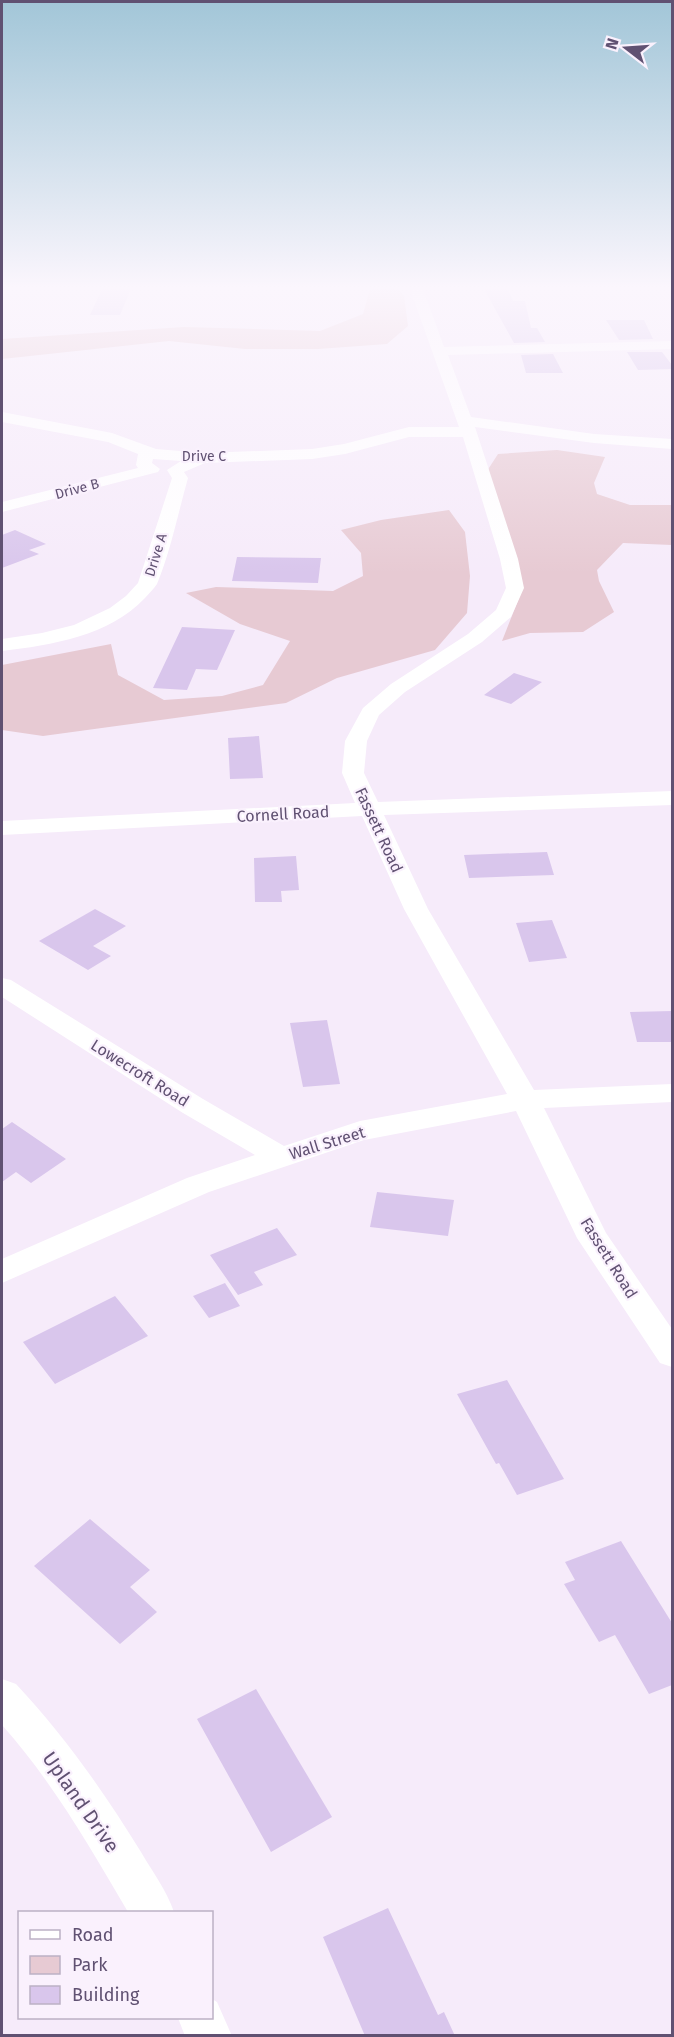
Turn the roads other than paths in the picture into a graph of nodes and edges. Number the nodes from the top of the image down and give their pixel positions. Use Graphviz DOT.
graph roads {
  1 [pos="452,384"];
  2 [pos="2,417"];
  3 [pos="465,420"];
  4 [pos="409,432"];
  5 [pos="672,444"];
  6 [pos="204,458"];
  7 [pos="153,462"];
  8 [pos="175,470"];
  9 [pos="2,507"];
  10 [pos="2,645"];
  11 [pos="672,798"];
  12 [pos="370,809"];
  13 [pos="2,828"];
  14 [pos="2,986"];
  15 [pos="672,1094"];
  16 [pos="525,1100"];
  17 [pos="281,1157"];
  18 [pos="2,1272"];
  19 [pos="672,1354"];
  20 [pos="2,1697"];
  21 [pos="151,1911"];
  22 [pos="201,2019"];
  23 [pos="209,2036"];
  1 -- 3 [label="street, Fassett Road"];
  2 -- 7 [label="street, Drive C"];
  3 -- 4 [label="street, Drive C"];
  3 -- 4 [label="street, Drive C"];
  3 -- 5 [label="street"];
  3 -- 12 [label="street, Fassett Road"];
  4 -- 6 [label="street, Drive C"];
  6 -- 7 [label="street, Drive C"];
  6 -- 8 [label="street"];
  7 -- 8 [label="street, Drive B"];
  7 -- 9 [label="street, Drive B"];
  8 -- 10 [label="street, Drive A"];
  11 -- 12 [label="street, Cornell Road"];
  12 -- 13 [label="street, Cornell Road"];
  12 -- 16 [label="street, Fassett Road"];
  14 -- 17 [label="street, Lowecroft Road"];
  15 -- 16 [label="street, Wall Street"];
  16 -- 17 [label="street, Wall Street"];
  16 -- 19 [label="street, Fassett Road"];
  17 -- 18 [label="street, Wall Street"];
  20 -- 21 [label="street, Upland Drive"];
  22 -- 23 [label="street"];
}
